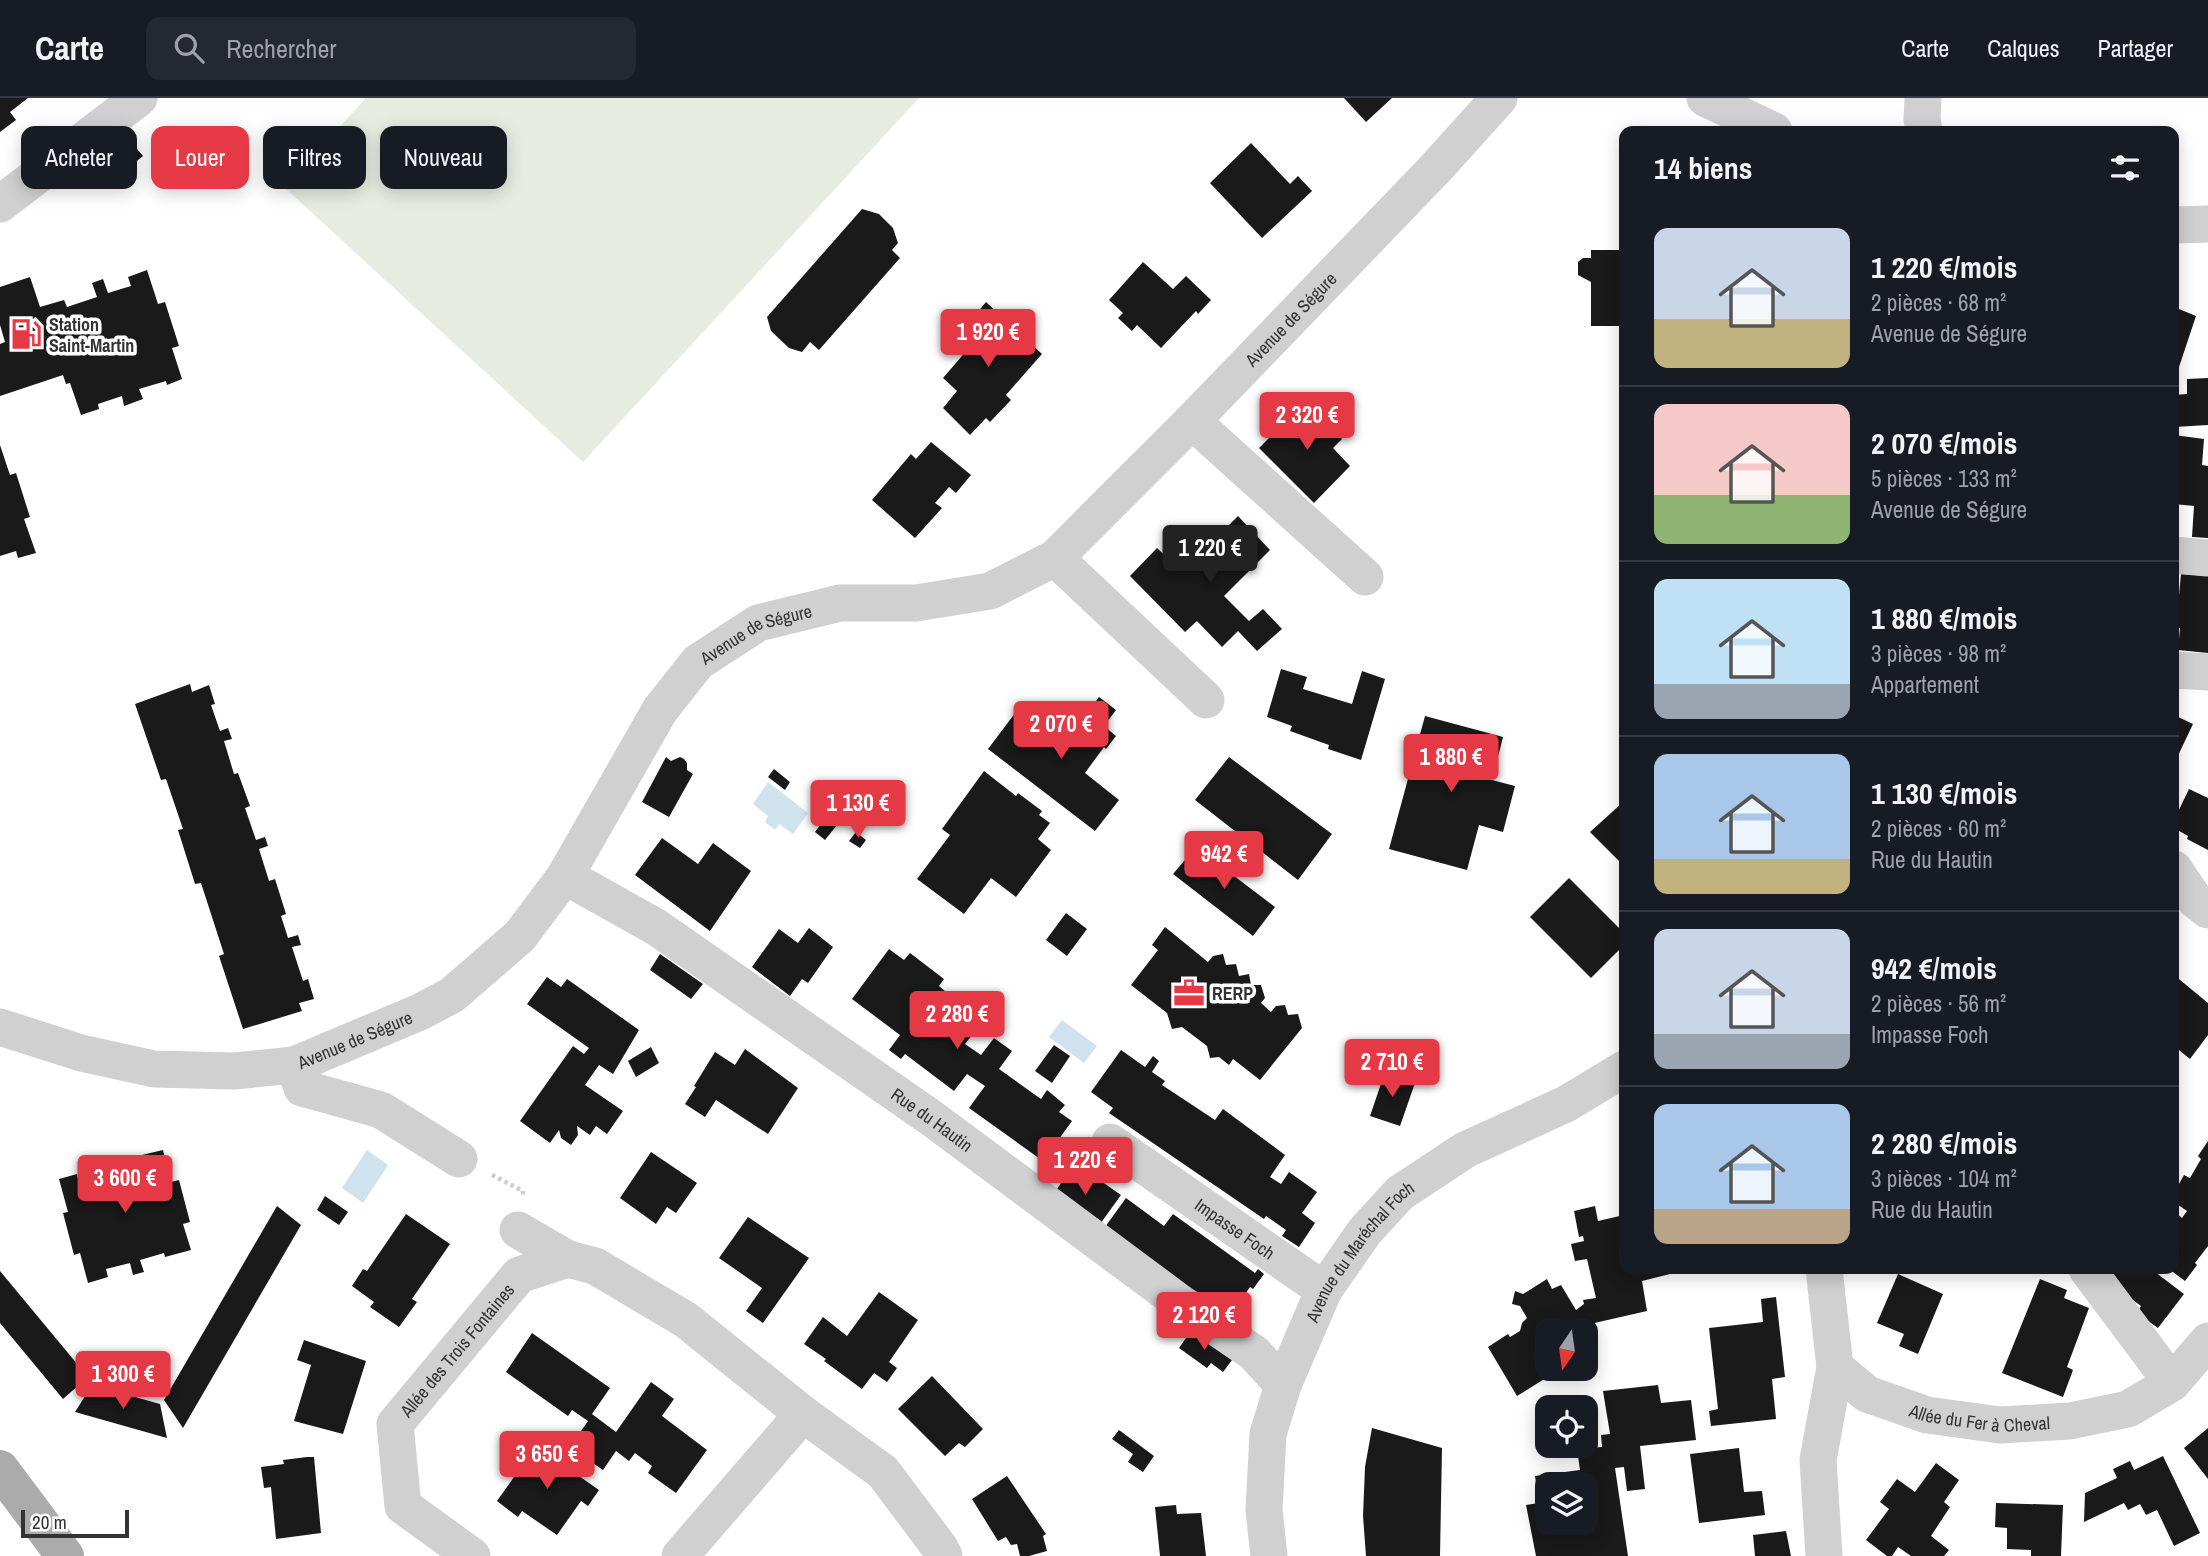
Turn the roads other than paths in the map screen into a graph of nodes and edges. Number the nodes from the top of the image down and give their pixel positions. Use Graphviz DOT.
graph roads {
  1 [pos="139,98"];
  2 [pos="1499,98"];
  3 [pos="1705,98"];
  4 [pos="1923,98"];
  5 [pos="1764,126"];
  6 [pos="1924,126"];
  7 [pos="0,204"];
  8 [pos="2208,224"];
  9 [pos="2179,225"];
  10 [pos="1192,421"];
  11 [pos="2179,555"];
  12 [pos="1055,558"];
  13 [pos="2208,558"];
  14 [pos="1365,577"];
  15 [pos="2179,670"];
  16 [pos="2208,672"];
  17 [pos="1206,700"];
  18 [pos="565,876"];
  19 [pos="2179,880"];
  20 [pos="2192,908"];
  21 [pos="0,1027"];
  22 [pos="294,1065"];
  23 [pos="1619,1072"];
  24 [pos="1110,1142"];
  25 [pos="459,1159"];
  26 [pos="518,1230"];
  27 [pos="568,1259"];
  28 [pos="1825,1274"];
  29 [pos="2091,1274"];
  30 [pos="1324,1290"];
  31 [pos="2208,1341"];
  32 [pos="1835,1367"];
  33 [pos="2172,1383"];
  34 [pos="1283,1385"];
  35 [pos="803,1414"];
  36 [pos="0,1469"];
  37 [pos="65,1556"];
  38 [pos="472,1556"];
  39 [pos="680,1556"];
  40 [pos="944,1556"];
  41 [pos="1269,1556"];
  42 [pos="1824,1556"];
  1 -- 7 [label="street"];
  2 -- 10 [label="street, Avenue de Ségure"];
  3 -- 5 [label="street"];
  4 -- 6 [label="street"];
  8 -- 9 [label="street"];
  10 -- 12 [label="street, Avenue de Ségure"];
  10 -- 14 [label="street"];
  11 -- 13 [label="street"];
  12 -- 17 [label="street"];
  12 -- 18 [label="street, Avenue de Ségure"];
  15 -- 16 [label="street"];
  18 -- 22 [label="street, Avenue de Ségure"];
  18 -- 34 [label="street, Rue du Hautin"];
  19 -- 20 [label="street"];
  21 -- 22 [label="street, Avenue de Ségure"];
  22 -- 25 [label="street"];
  23 -- 30 [label="street, Avenue du Maréchal Foch"];
  24 -- 30 [label="street, Impasse Foch"];
  26 -- 27 [label="street"];
  27 -- 35 [label="street"];
  27 -- 38 [label="street, Allée des Trois Fontaines"];
  28 -- 32 [label="street"];
  29 -- 33 [label="street"];
  30 -- 34 [label="street, Avenue du Maréchal Foch"];
  31 -- 33 [label="street, Allée du Fer à Cheval"];
  32 -- 33 [label="street, Allée du Fer à Cheval"];
  32 -- 42 [label="street"];
  34 -- 41 [label="street, Avenue du Maréchal Foch"];
  35 -- 39 [label="street"];
  35 -- 40 [label="street"];
  36 -- 37 [label="main road"];
}
